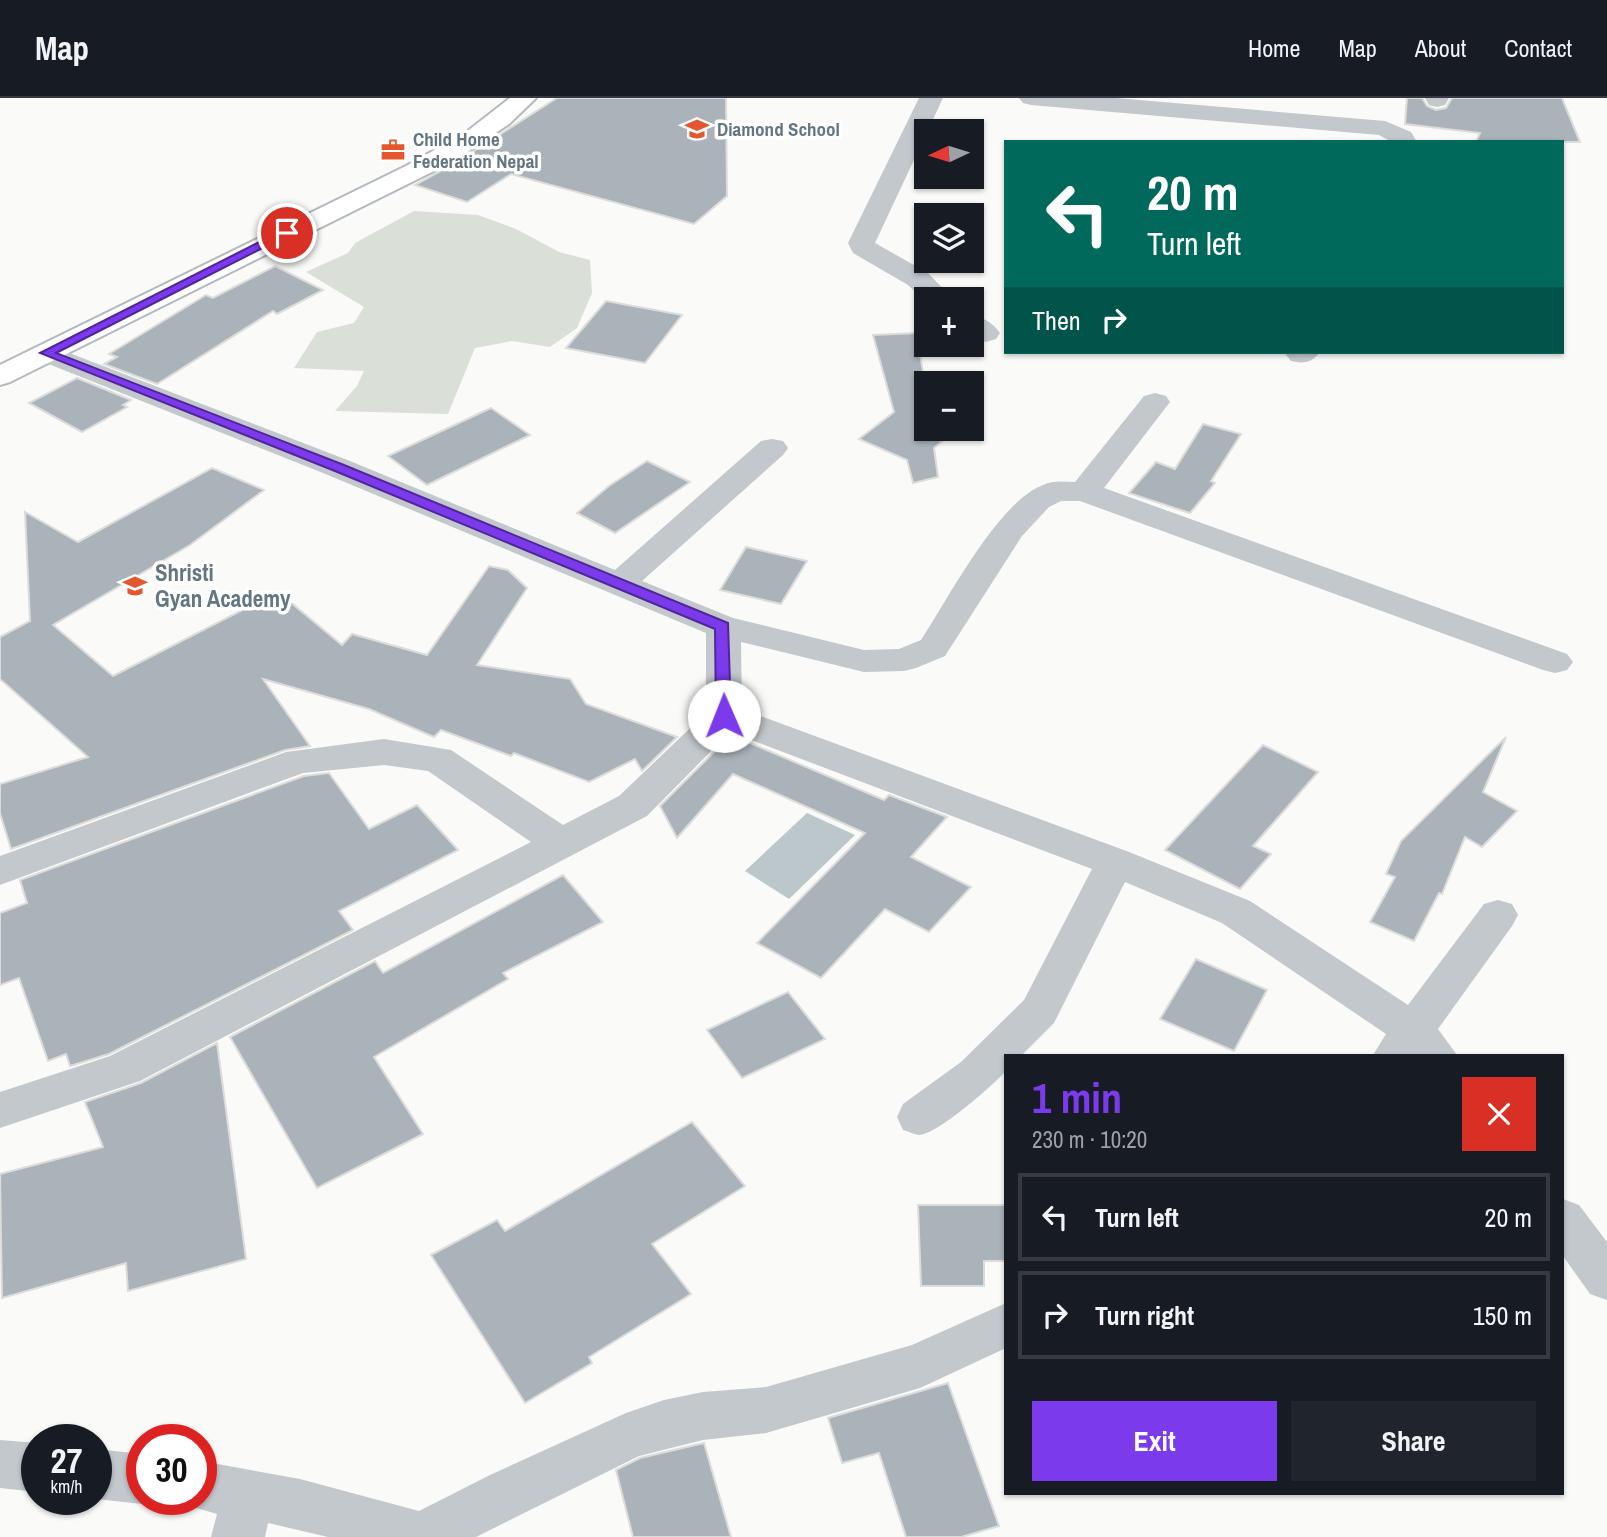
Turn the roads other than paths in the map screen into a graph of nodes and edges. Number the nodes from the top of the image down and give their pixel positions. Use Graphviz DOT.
graph roads {
  1 [pos="523,98"];
  2 [pos="931,98"];
  3 [pos="1031,98"];
  4 [pos="1404,140"];
  5 [pos="926,287"];
  6 [pos="46,353"];
  7 [pos="0,376"];
  8 [pos="1155,402"];
  9 [pos="772,448"];
  10 [pos="1084,492"];
  11 [pos="618,585"];
  12 [pos="723,627"];
  13 [pos="1555,662"];
  14 [pos="724,716"];
  15 [pos="561,843"];
  16 [pos="1115,862"];
  17 [pos="0,871"];
  18 [pos="1498,915"];
  19 [pos="1415,1047"];
  20 [pos="0,1110"];
  21 [pos="919,1117"];
  22 [pos="1564,1220"];
  23 [pos="1607,1279"];
  24 [pos="1004,1326"];
  25 [pos="0,1464"];
  26 [pos="21,1466"];
  27 [pos="229,1505"];
  28 [pos="422,1537"];
  1 -- 6 [label="main road"];
  2 -- 5 [label="street"];
  3 -- 4 [label="street"];
  6 -- 7 [label="main road"];
  6 -- 11 [label="street"];
  8 -- 10 [label="street"];
  9 -- 11 [label="street"];
  10 -- 12 [label="street"];
  10 -- 13 [label="street"];
  11 -- 12 [label="street"];
  12 -- 14 [label="street"];
  14 -- 15 [label="street"];
  14 -- 16 [label="street"];
  15 -- 17 [label="street"];
  15 -- 20 [label="street"];
  16 -- 19 [label="street"];
  16 -- 21 [label="street"];
  18 -- 19 [label="street"];
  22 -- 23 [label="street"];
  24 -- 28 [label="street"];
  25 -- 26 [label="street"];
  27 -- 28 [label="street"];
}
